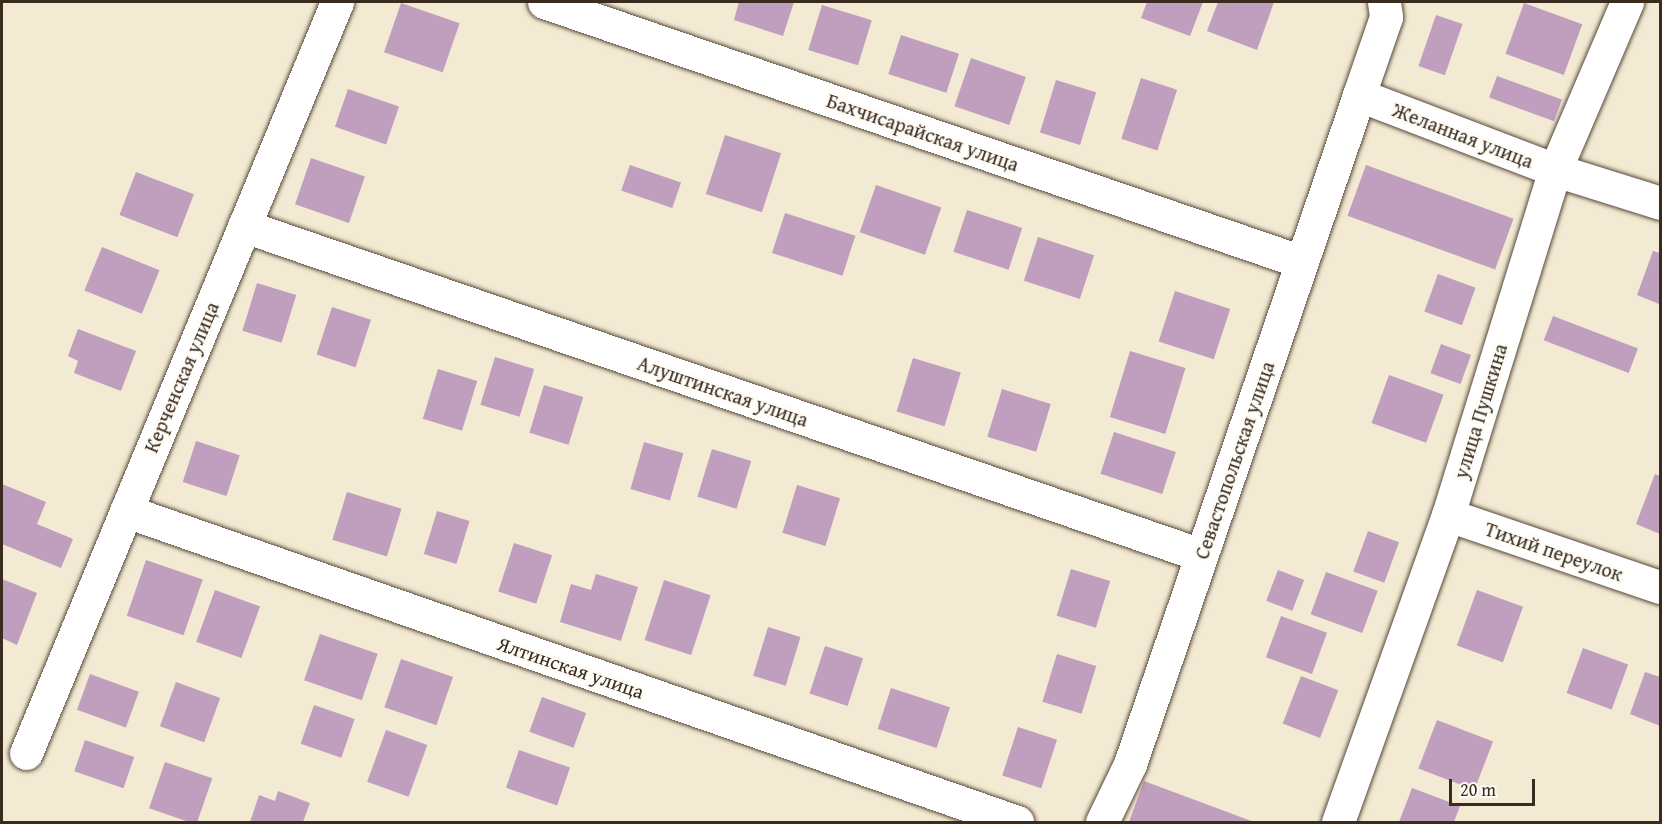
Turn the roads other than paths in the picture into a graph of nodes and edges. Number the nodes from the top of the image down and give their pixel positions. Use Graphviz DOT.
graph roads {
  1 [pos="337,2"];
  2 [pos="544,2"];
  3 [pos="1384,2"];
  4 [pos="1627,2"];
  5 [pos="1359,95"];
  6 [pos="1555,170"];
  7 [pos="1660,203"];
  8 [pos="244,226"];
  9 [pos="1302,262"];
  10 [pos="126,511"];
  11 [pos="1448,515"];
  12 [pos="1201,555"];
  13 [pos="1660,587"];
  14 [pos="26,753"];
  15 [pos="1017,822"];
  16 [pos="1102,822"];
  17 [pos="1338,822"];
  1 -- 8 [label="street, Керченская улица"];
  2 -- 9 [label="street, Бахчисарайская улица"];
  3 -- 5 [label="street"];
  4 -- 6 [label="street, улица Пушкина"];
  5 -- 6 [label="street, Желанная улица"];
  5 -- 9 [label="street, Севастопольская улица"];
  6 -- 7 [label="street, Желанная улица"];
  6 -- 11 [label="street, улица Пушкина"];
  8 -- 10 [label="street, Керченская улица"];
  8 -- 12 [label="street, Алуштинская улица"];
  9 -- 12 [label="street, Севастопольская улица"];
  10 -- 14 [label="street, Керченская улица"];
  10 -- 15 [label="street, Ялтинская улица"];
  11 -- 13 [label="street, Тихий переулок"];
  11 -- 17 [label="street, улица Пушкина"];
  12 -- 16 [label="street, Севастопольская улица"];
}
